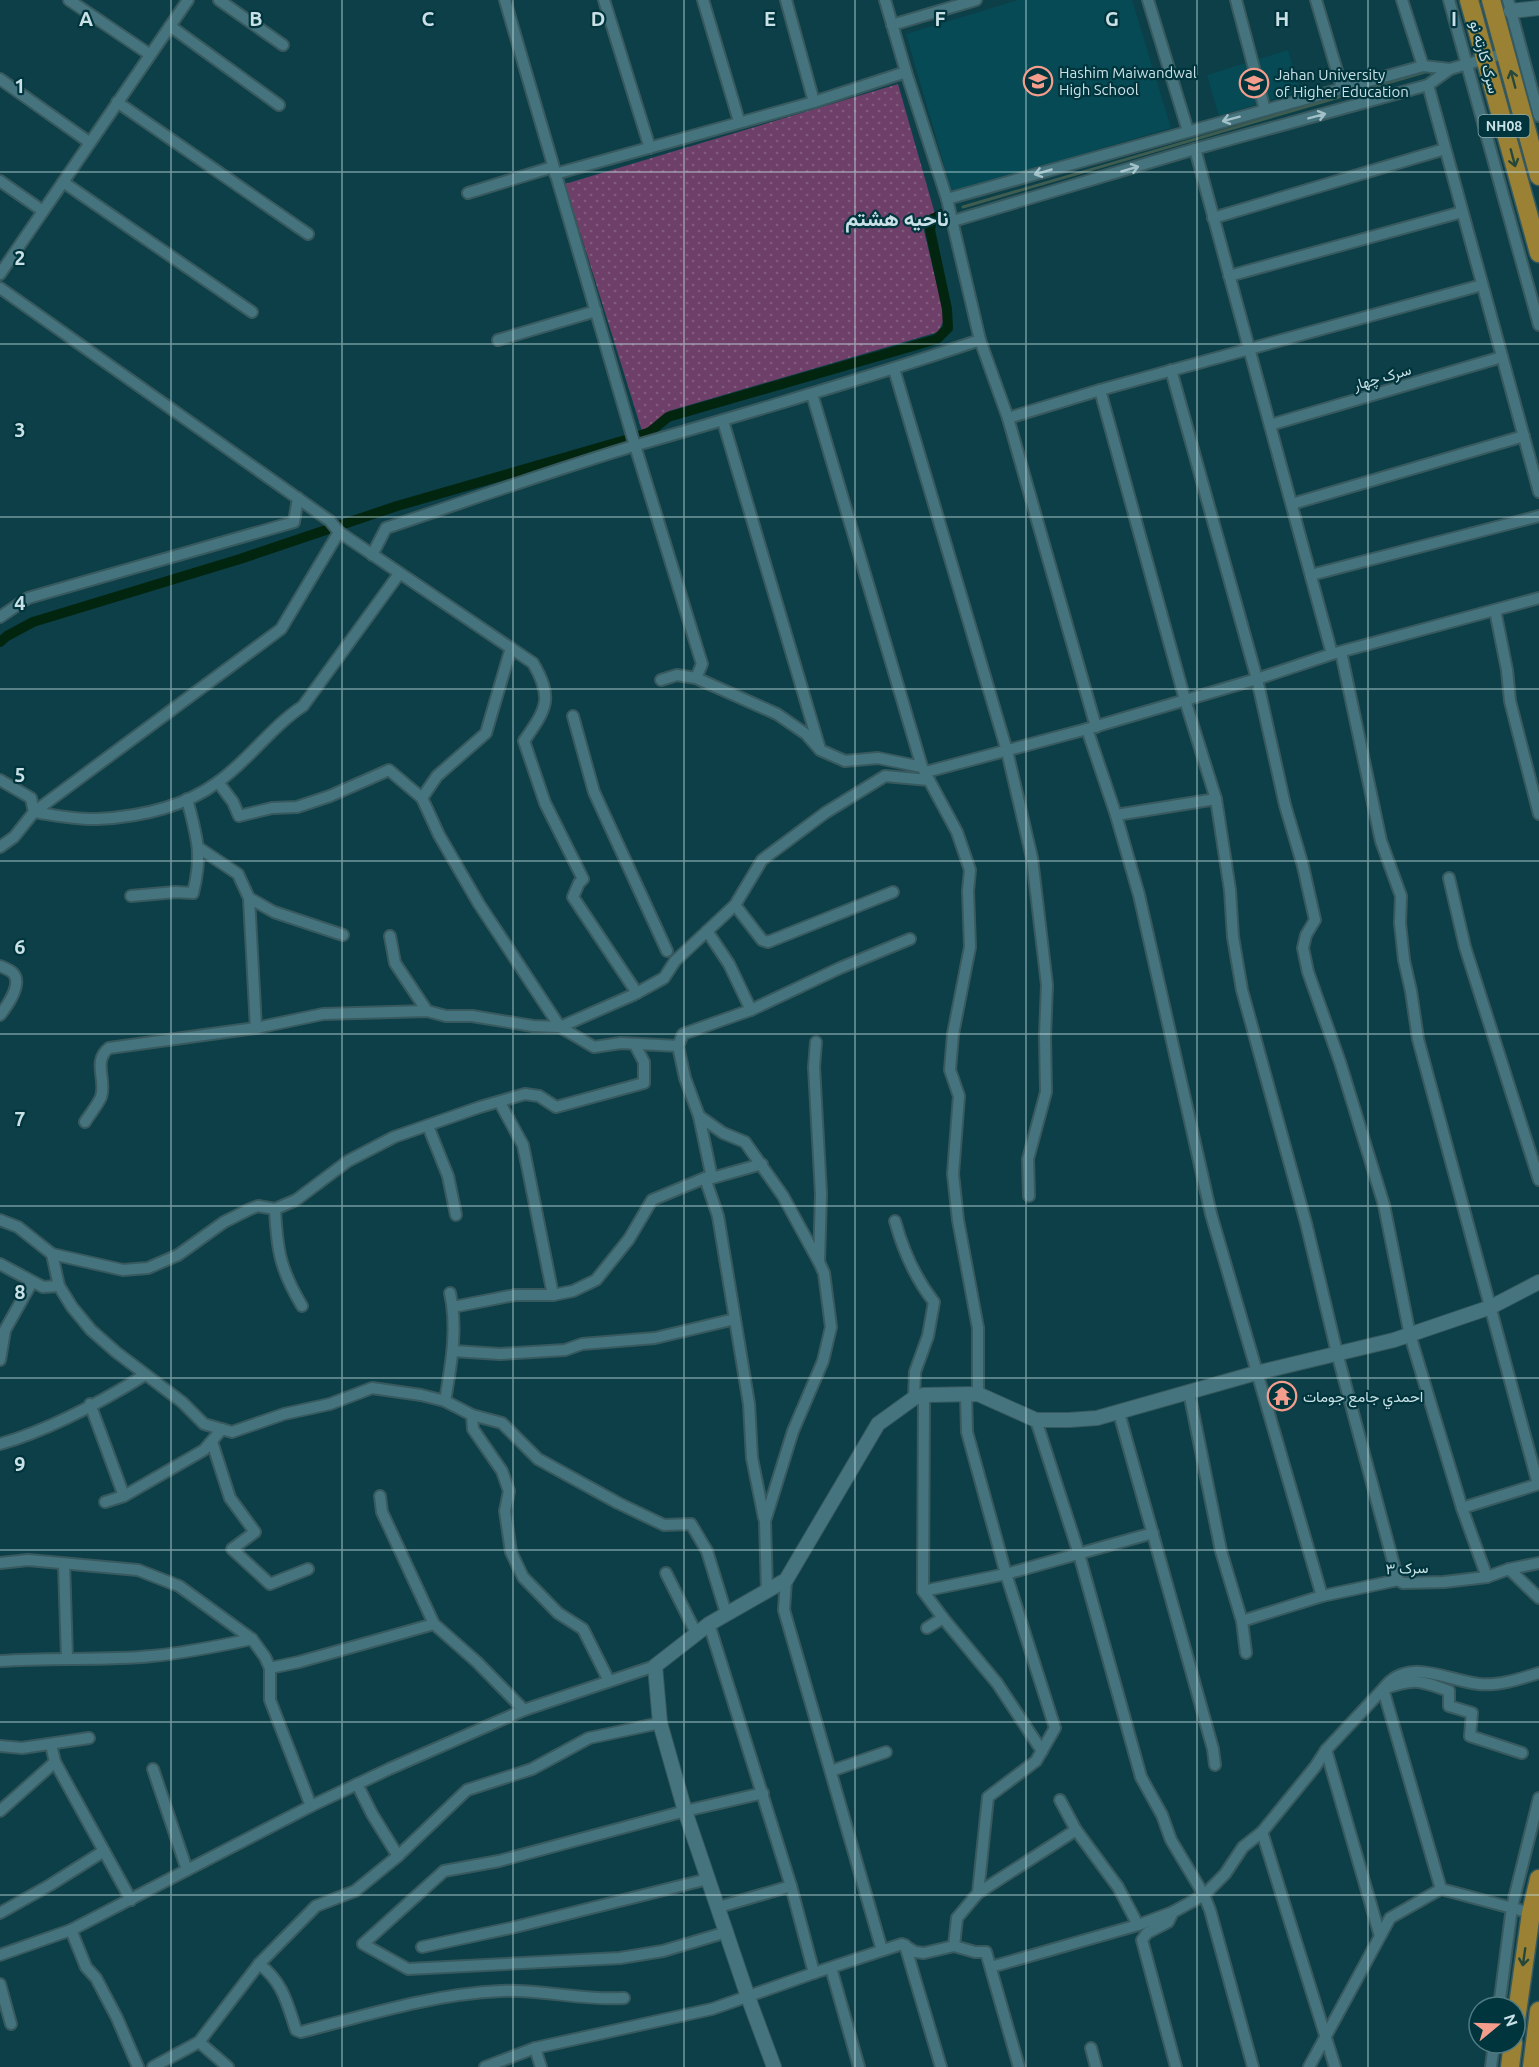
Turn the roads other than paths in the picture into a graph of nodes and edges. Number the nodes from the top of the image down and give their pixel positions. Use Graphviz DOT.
graph roads {
  1 [pos="69,0"];
  2 [pos="188,0"];
  3 [pos="219,0"];
  4 [pos="505,0"];
  5 [pos="604,0"];
  6 [pos="703,0"];
  7 [pos="786,0"];
  8 [pos="885,0"];
  9 [pos="976,0"];
  10 [pos="1148,0"];
  11 [pos="1236,0"];
  12 [pos="1316,0"];
  13 [pos="1402,0"];
  14 [pos="1449,0"];
  15 [pos="1470,0"];
  16 [pos="1491,0"];
  17 [pos="1509,5"];
  18 [pos="1539,8"];
  19 [pos="892,25"];
  20 [pos="170,26"];
  21 [pos="283,45"];
  22 [pos="1506,53"];
  23 [pos="149,54"];
  24 [pos="1486,59"];
  25 [pos="1466,64"];
  26 [pos="1423,66"];
  27 [pos="1450,69"];
  28 [pos="906,72"];
  29 [pos="0,79"];
  30 [pos="1428,85"];
  31 [pos="1342,88"];
  32 [pos="117,102"];
  33 [pos="814,102"];
  34 [pos="279,105"];
  35 [pos="1265,110"];
  36 [pos="1538,112"];
  37 [pos="739,121"];
  38 [pos="1188,131"];
  39 [pos="89,142"];
  40 [pos="650,148"];
  41 [pos="1195,149"];
  42 [pos="1445,149"];
  43 [pos="554,171"];
  44 [pos="1539,176"];
  45 [pos="0,181"];
  46 [pos="63,182"];
  47 [pos="468,193"];
  48 [pos="946,199"];
  49 [pos="43,211"];
  50 [pos="1462,212"];
  51 [pos="1213,218"];
  52 [pos="953,221"];
  53 [pos="308,234"];
  54 [pos="1539,253"];
  55 [pos="0,274"];
  56 [pos="1229,276"];
  57 [pos="1482,285"];
  58 [pos="0,288"];
  59 [pos="596,311"];
  60 [pos="252,312"];
  61 [pos="1539,325"];
  62 [pos="980,339"];
  63 [pos="498,340"];
  64 [pos="1249,349"];
  65 [pos="1502,357"];
  66 [pos="894,369"];
  67 [pos="1171,370"];
  68 [pos="1100,390"];
  69 [pos="812,394"];
  70 [pos="1008,418"];
  71 [pos="723,421"];
  72 [pos="1270,425"];
  73 [pos="1524,435"];
  74 [pos="633,440"];
  75 [pos="1539,492"];
  76 [pos="298,498"];
  77 [pos="1292,504"];
  78 [pos="1539,516"];
  79 [pos="339,532"];
  80 [pos="372,555"];
  81 [pos="399,574"];
  82 [pos="1311,575"];
  83 [pos="1539,598"];
  84 [pos="1495,610"];
  85 [pos="0,617"];
  86 [pos="511,648"];
  87 [pos="1337,653"];
  88 [pos="696,678"];
  89 [pos="1257,679"];
  90 [pos="661,680"];
  91 [pos="1185,700"];
  92 [pos="573,716"];
  93 [pos="1091,728"];
  94 [pos="820,750"];
  95 [pos="1007,751"];
  96 [pos="925,773"];
  97 [pos="0,780"];
  98 [pos="218,782"];
  99 [pos="422,798"];
  100 [pos="1216,799"];
  101 [pos="187,800"];
  102 [pos="33,812"];
  103 [pos="1539,814"];
  104 [pos="1116,815"];
  105 [pos="0,847"];
  106 [pos="199,848"];
  107 [pos="1449,878"];
  108 [pos="893,892"];
  109 [pos="131,896"];
  110 [pos="249,898"];
  111 [pos="735,905"];
  112 [pos="707,931"];
  113 [pos="343,935"];
  114 [pos="390,936"];
  115 [pos="910,939"];
  116 [pos="668,951"];
  117 [pos="0,966"];
  118 [pos="637,993"];
  119 [pos="751,1010"];
  120 [pos="427,1011"];
  121 [pos="0,1015"];
  122 [pos="560,1027"];
  123 [pos="256,1028"];
  124 [pos="816,1042"];
  125 [pos="635,1045"];
  126 [pos="678,1046"];
  127 [pos="500,1103"];
  128 [pos="699,1116"];
  129 [pos="85,1122"];
  130 [pos="428,1126"];
  131 [pos="762,1164"];
  132 [pos="709,1178"];
  133 [pos="1539,1180"];
  134 [pos="1029,1196"];
  135 [pos="275,1209"];
  136 [pos="456,1215"];
  137 [pos="0,1220"];
  138 [pos="895,1221"];
  139 [pos="52,1254"];
  140 [pos="819,1262"];
  141 [pos="0,1264"];
  142 [pos="32,1282"];
  143 [pos="1539,1282"];
  144 [pos="59,1286"];
  145 [pos="450,1293"];
  146 [pos="553,1295"];
  147 [pos="302,1306"];
  148 [pos="453,1307"];
  149 [pos="1491,1307"];
  150 [pos="735,1318"];
  151 [pos="1410,1335"];
  152 [pos="453,1351"];
  153 [pos="1337,1353"];
  154 [pos="0,1360"];
  155 [pos="1256,1373"];
  156 [pos="145,1375"];
  157 [pos="1188,1392"];
  158 [pos="972,1394"];
  159 [pos="919,1396"];
  160 [pos="445,1401"];
  161 [pos="90,1404"];
  162 [pos="1119,1413"];
  163 [pos="472,1414"];
  164 [pos="1036,1420"];
  165 [pos="222,1429"];
  166 [pos="212,1442"];
  167 [pos="0,1444"];
  168 [pos="1539,1484"];
  169 [pos="124,1496"];
  170 [pos="380,1496"];
  171 [pos="105,1502"];
  172 [pos="1462,1508"];
  173 [pos="765,1521"];
  174 [pos="1153,1533"];
  175 [pos="1079,1554"];
  176 [pos="0,1563"];
  177 [pos="1539,1563"];
  178 [pos="64,1564"];
  179 [pos="308,1569"];
  180 [pos="1509,1569"];
  181 [pos="666,1573"];
  182 [pos="1006,1574"];
  183 [pos="1487,1577"];
  184 [pos="786,1580"];
  185 [pos="1398,1580"];
  186 [pos="923,1591"];
  187 [pos="768,1592"];
  188 [pos="1322,1596"];
  189 [pos="1539,1598"];
  190 [pos="726,1613"];
  191 [pos="943,1618"];
  192 [pos="1242,1621"];
  193 [pos="434,1624"];
  194 [pos="709,1624"];
  195 [pos="927,1628"];
  196 [pos="696,1633"];
  197 [pos="252,1639"];
  198 [pos="1246,1653"];
  199 [pos="68,1658"];
  200 [pos="0,1661"];
  201 [pos="655,1666"];
  202 [pos="270,1668"];
  203 [pos="1539,1673"];
  204 [pos="609,1681"];
  205 [pos="1383,1689"];
  206 [pos="524,1710"];
  207 [pos="660,1723"];
  208 [pos="89,1738"];
  209 [pos="51,1745"];
  210 [pos="0,1746"];
  211 [pos="1326,1750"];
  212 [pos="1042,1751"];
  213 [pos="886,1752"];
  214 [pos="1522,1753"];
  215 [pos="55,1762"];
  216 [pos="1215,1765"];
  217 [pos="153,1769"];
  218 [pos="831,1771"];
  219 [pos="357,1784"];
  220 [pos="763,1793"];
  221 [pos="1539,1798"];
  222 [pos="1060,1800"];
  223 [pos="311,1806"];
  224 [pos="0,1811"];
  225 [pos="685,1811"];
  226 [pos="1076,1830"];
  227 [pos="1262,1832"];
  228 [pos="104,1851"];
  229 [pos="398,1857"];
  230 [pos="187,1870"];
  231 [pos="708,1879"];
  232 [pos="1539,1879"];
  233 [pos="792,1886"];
  234 [pos="1442,1889"];
  235 [pos="978,1893"];
  236 [pos="1204,1895"];
  237 [pos="131,1900"];
  238 [pos="719,1907"];
  239 [pos="1512,1907"];
  240 [pos="1173,1912"];
  241 [pos="1530,1912"];
  242 [pos="0,1913"];
  243 [pos="1137,1925"];
  244 [pos="71,1930"];
  245 [pos="726,1932"];
  246 [pos="1380,1936"];
  247 [pos="905,1945"];
  248 [pos="954,1946"];
  249 [pos="422,1947"];
  250 [pos="882,1950"];
  251 [pos="0,1954"];
  252 [pos="259,1965"];
  253 [pos="991,1967"];
  254 [pos="831,1968"];
  255 [pos="813,1973"];
  256 [pos="0,1984"];
  257 [pos="1500,1995"];
  258 [pos="1519,1995"];
  259 [pos="748,1997"];
  260 [pos="624,1998"];
  261 [pos="1539,2011"];
  262 [pos="11,2024"];
  263 [pos="1327,2035"];
  264 [pos="199,2042"];
  265 [pos="1536,2046"];
  266 [pos="535,2048"];
  267 [pos="1091,2048"];
  268 [pos="138,2067"];
  269 [pos="153,2067"];
  270 [pos="228,2067"];
  271 [pos="485,2067"];
  272 [pos="541,2067"];
  273 [pos="774,2067"];
  274 [pos="859,2067"];
  275 [pos="941,2067"];
  276 [pos="1019,2067"];
  277 [pos="1096,2067"];
  278 [pos="1176,2067"];
  279 [pos="1254,2067"];
  280 [pos="1309,2067"];
  281 [pos="1335,2067"];
  282 [pos="1532,2067"];
  1 -- 23 [label="street"];
  2 -- 20 [label="street"];
  3 -- 21 [label="street"];
  4 -- 43 [label="street"];
  5 -- 40 [label="street"];
  6 -- 37 [label="street"];
  7 -- 33 [label="street"];
  8 -- 19 [label="street"];
  9 -- 19 [label="street"];
  10 -- 38 [label="street"];
  11 -- 35 [label="street"];
  12 -- 31 [label="street"];
  13 -- 26 [label="street"];
  14 -- 25 [label="street"];
  15 -- 24 [label="highway, سرک کارته نو / NH08"];
  16 -- 22 [label="highway, سرک کارته نو / NH08"];
  17 -- 18 [label="street"];
  17 -- 36 [label="street"];
  19 -- 28 [label="street"];
  20 -- 23 [label="street"];
  20 -- 34 [label="street"];
  22 -- 24 [label="street"];
  44 -- 22 [label="highway, سرک کارته نو / NH08, one-way"];
  23 -- 32 [label="street"];
  24 -- 25 [label="street"];
  24 -- 54 [label="highway, سرک کارته نو / NH08, one-way"];
  25 -- 27 [label="street"];
  25 -- 61 [label="street"];
  26 -- 27 [label="street"];
  26 -- 31 [label="street"];
  27 -- 30 [label="street"];
  28 -- 33 [label="street"];
  28 -- 48 [label="street"];
  29 -- 39 [label="street"];
  41 -- 30 [label="street, one-way"];
  30 -- 42 [label="street"];
  31 -- 35 [label="street"];
  32 -- 39 [label="street"];
  32 -- 53 [label="street"];
  33 -- 37 [label="street"];
  35 -- 38 [label="street, one-way"];
  37 -- 40 [label="street"];
  38 -- 48 [label="street, one-way"];
  39 -- 46 [label="street"];
  40 -- 43 [label="street"];
  41 -- 51 [label="street"];
  52 -- 41 [label="street, one-way"];
  42 -- 50 [label="street"];
  42 -- 51 [label="street"];
  43 -- 47 [label="street"];
  43 -- 59 [label="street"];
  45 -- 49 [label="street"];
  46 -- 49 [label="street"];
  46 -- 60 [label="street"];
  48 -- 52 [label="street"];
  49 -- 55 [label="street"];
  50 -- 56 [label="street"];
  50 -- 57 [label="street"];
  51 -- 56 [label="street"];
  52 -- 62 [label="street"];
  56 -- 64 [label="street"];
  57 -- 64 [label="street"];
  57 -- 65 [label="street"];
  58 -- 76 [label="street"];
  59 -- 63 [label="street"];
  59 -- 74 [label="street"];
  62 -- 66 [label="street"];
  62 -- 70 [label="street"];
  64 -- 67 [label="street"];
  64 -- 72 [label="street"];
  65 -- 72 [label="street, سرک چهار"];
  65 -- 73 [label="street"];
  66 -- 69 [label="street"];
  66 -- 95 [label="street"];
  67 -- 68 [label="street"];
  67 -- 89 [label="street"];
  68 -- 70 [label="street"];
  68 -- 91 [label="street"];
  69 -- 71 [label="street"];
  69 -- 96 [label="street"];
  70 -- 93 [label="street"];
  71 -- 74 [label="street"];
  71 -- 94 [label="street"];
  72 -- 77 [label="street"];
  73 -- 75 [label="street"];
  73 -- 77 [label="street"];
  74 -- 80 [label="street"];
  74 -- 88 [label="street"];
  76 -- 79 [label="street"];
  76 -- 85 [label="street"];
  77 -- 82 [label="street"];
  78 -- 82 [label="street"];
  79 -- 80 [label="street"];
  79 -- 102 [label="street"];
  80 -- 81 [label="street"];
  81 -- 86 [label="street"];
  81 -- 98 [label="street"];
  82 -- 87 [label="street"];
  83 -- 84 [label="street"];
  84 -- 87 [label="street"];
  84 -- 103 [label="street"];
  86 -- 99 [label="street"];
  86 -- 118 [label="street"];
  87 -- 89 [label="street"];
  87 -- 149 [label="street"];
  88 -- 90 [label="street"];
  88 -- 94 [label="street"];
  89 -- 91 [label="street"];
  89 -- 151 [label="street"];
  91 -- 93 [label="street"];
  91 -- 100 [label="street"];
  92 -- 116 [label="street"];
  93 -- 95 [label="street"];
  93 -- 104 [label="street"];
  94 -- 96 [label="street"];
  95 -- 96 [label="street"];
  95 -- 134 [label="street"];
  96 -- 111 [label="street"];
  96 -- 158 [label="street"];
  97 -- 102 [label="street"];
  98 -- 99 [label="street"];
  98 -- 101 [label="street"];
  99 -- 122 [label="street"];
  100 -- 104 [label="street"];
  100 -- 153 [label="street"];
  101 -- 102 [label="street"];
  101 -- 106 [label="street"];
  102 -- 105 [label="street"];
  104 -- 155 [label="street"];
  106 -- 109 [label="street"];
  106 -- 110 [label="street"];
  107 -- 133 [label="street"];
  108 -- 111 [label="street"];
  110 -- 113 [label="street"];
  110 -- 123 [label="street"];
  111 -- 112 [label="street"];
  112 -- 118 [label="street"];
  112 -- 119 [label="street"];
  114 -- 120 [label="street"];
  115 -- 119 [label="street"];
  117 -- 121 [label="street"];
  118 -- 122 [label="street"];
  119 -- 126 [label="street"];
  120 -- 122 [label="street"];
  120 -- 123 [label="street"];
  122 -- 125 [label="street"];
  123 -- 129 [label="street"];
  124 -- 140 [label="street"];
  125 -- 126 [label="street"];
  125 -- 127 [label="street"];
  126 -- 128 [label="street"];
  127 -- 130 [label="street"];
  127 -- 146 [label="street"];
  128 -- 131 [label="street"];
  128 -- 132 [label="street"];
  130 -- 135 [label="street"];
  130 -- 136 [label="street"];
  131 -- 132 [label="street"];
  131 -- 140 [label="street"];
  132 -- 146 [label="street"];
  132 -- 150 [label="street"];
  135 -- 139 [label="street"];
  135 -- 147 [label="street"];
  137 -- 139 [label="street"];
  138 -- 159 [label="street"];
  139 -- 144 [label="street"];
  140 -- 173 [label="street"];
  141 -- 142 [label="street"];
  142 -- 144 [label="street"];
  142 -- 154 [label="street"];
  143 -- 149 [label="street"];
  144 -- 156 [label="street"];
  145 -- 148 [label="street"];
  146 -- 148 [label="street"];
  148 -- 152 [label="street"];
  149 -- 151 [label="street"];
  149 -- 168 [label="street"];
  150 -- 152 [label="street"];
  150 -- 173 [label="street"];
  151 -- 153 [label="street"];
  151 -- 172 [label="street"];
  152 -- 160 [label="street"];
  153 -- 155 [label="street"];
  153 -- 185 [label="street"];
  155 -- 157 [label="street"];
  155 -- 188 [label="street"];
  156 -- 161 [label="street"];
  156 -- 165 [label="street"];
  157 -- 162 [label="street"];
  157 -- 192 [label="street"];
  158 -- 159 [label="street"];
  158 -- 164 [label="street"];
  158 -- 182 [label="street"];
  159 -- 184 [label="street"];
  159 -- 186 [label="street"];
  160 -- 163 [label="street"];
  160 -- 165 [label="street"];
  161 -- 167 [label="street"];
  161 -- 169 [label="street"];
  162 -- 164 [label="street"];
  162 -- 174 [label="street"];
  163 -- 190 [label="street"];
  163 -- 204 [label="street"];
  164 -- 175 [label="street"];
  165 -- 166 [label="street"];
  166 -- 169 [label="street"];
  166 -- 179 [label="street"];
  168 -- 172 [label="street"];
  169 -- 171 [label="street"];
  170 -- 193 [label="street"];
  172 -- 183 [label="street"];
  173 -- 187 [label="street"];
  174 -- 175 [label="street"];
  174 -- 216 [label="street"];
  175 -- 182 [label="street"];
  175 -- 236 [label="street"];
  176 -- 178 [label="street"];
  177 -- 180 [label="street, سرک ۳"];
  178 -- 197 [label="street"];
  178 -- 199 [label="street"];
  180 -- 183 [label="street, سرک ۳"];
  180 -- 189 [label="street"];
  181 -- 196 [label="street"];
  182 -- 186 [label="street"];
  182 -- 212 [label="street"];
  183 -- 185 [label="street, سرک ۳"];
  184 -- 187 [label="street"];
  184 -- 218 [label="street"];
  185 -- 188 [label="street, سرک ۳"];
  186 -- 191 [label="street"];
  187 -- 190 [label="street"];
  188 -- 192 [label="street, سرک ۳"];
  190 -- 194 [label="street"];
  191 -- 195 [label="street"];
  191 -- 212 [label="street"];
  192 -- 198 [label="street"];
  193 -- 202 [label="street"];
  193 -- 206 [label="street"];
  194 -- 196 [label="street"];
  194 -- 220 [label="street"];
  196 -- 201 [label="street"];
  197 -- 199 [label="street"];
  197 -- 202 [label="street"];
  199 -- 200 [label="street"];
  201 -- 204 [label="street"];
  201 -- 207 [label="street"];
  202 -- 223 [label="street"];
  203 -- 205 [label="street"];
  204 -- 206 [label="street"];
  205 -- 211 [label="street"];
  205 -- 214 [label="street"];
  205 -- 234 [label="street"];
  206 -- 219 [label="street"];
  207 -- 225 [label="street"];
  207 -- 229 [label="street"];
  208 -- 209 [label="street"];
  209 -- 210 [label="street"];
  209 -- 215 [label="street"];
  211 -- 227 [label="street"];
  211 -- 246 [label="street"];
  212 -- 235 [label="street"];
  213 -- 218 [label="street"];
  215 -- 224 [label="street"];
  215 -- 228 [label="street"];
  217 -- 230 [label="street"];
  218 -- 250 [label="street"];
  219 -- 223 [label="street"];
  219 -- 229 [label="street"];
  220 -- 225 [label="street"];
  220 -- 233 [label="street"];
  221 -- 239 [label="street"];
  222 -- 226 [label="street"];
  223 -- 230 [label="street"];
  225 -- 231 [label="street"];
  225 -- 245 [label="street"];
  226 -- 235 [label="street"];
  226 -- 243 [label="street"];
  227 -- 236 [label="street"];
  227 -- 263 [label="street"];
  228 -- 237 [label="street"];
  228 -- 242 [label="street"];
  229 -- 252 [label="street"];
  230 -- 237 [label="street"];
  231 -- 238 [label="street"];
  231 -- 249 [label="street"];
  232 -- 241 [label="highway"];
  233 -- 238 [label="street"];
  233 -- 255 [label="street"];
  234 -- 239 [label="street"];
  234 -- 246 [label="street"];
  235 -- 248 [label="street"];
  236 -- 240 [label="street"];
  236 -- 279 [label="street"];
  237 -- 244 [label="street"];
  238 -- 245 [label="street"];
  239 -- 241 [label="street"];
  239 -- 257 [label="street"];
  240 -- 243 [label="street"];
  240 -- 278 [label="street"];
  241 -- 258 [label="highway, one-way"];
  243 -- 253 [label="street"];
  244 -- 251 [label="street"];
  244 -- 268 [label="street"];
  245 -- 259 [label="street"];
  246 -- 263 [label="street"];
  247 -- 248 [label="street"];
  247 -- 250 [label="street"];
  247 -- 275 [label="street"];
  248 -- 253 [label="street"];
  250 -- 254 [label="street"];
  252 -- 260 [label="street"];
  252 -- 264 [label="street"];
  253 -- 276 [label="street"];
  254 -- 255 [label="street"];
  254 -- 274 [label="street"];
  255 -- 259 [label="street"];
  256 -- 262 [label="street"];
  259 -- 266 [label="street"];
  259 -- 273 [label="street"];
  261 -- 265 [label="highway"];
  263 -- 280 [label="street"];
  263 -- 281 [label="street"];
  264 -- 269 [label="street"];
  264 -- 270 [label="street"];
  265 -- 282 [label="highway"];
  266 -- 271 [label="street"];
  266 -- 272 [label="street"];
  267 -- 277 [label="street"];
}
